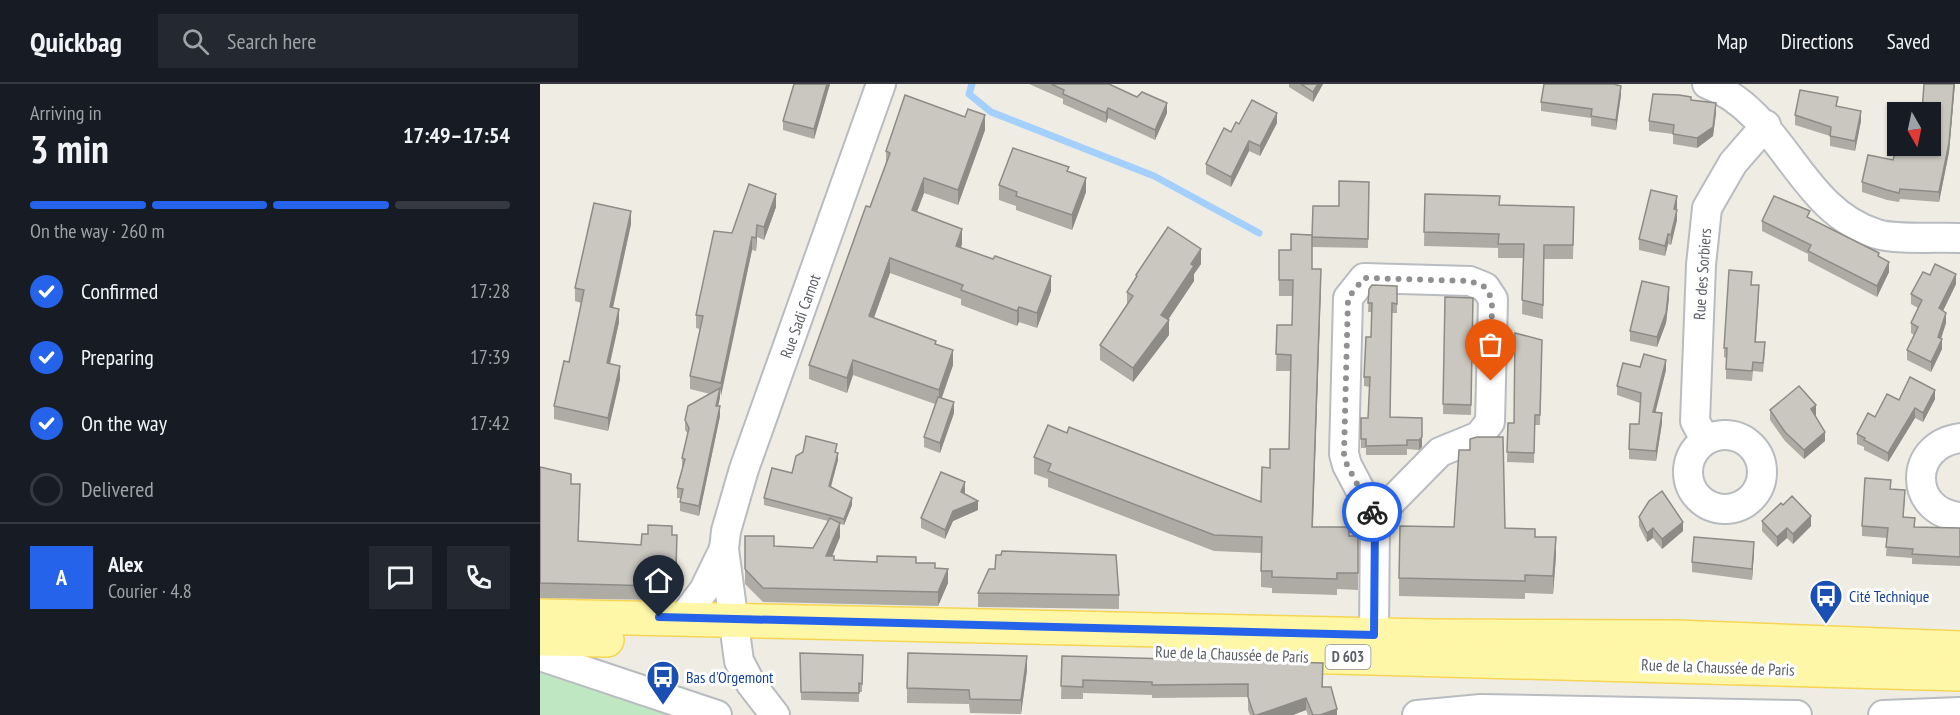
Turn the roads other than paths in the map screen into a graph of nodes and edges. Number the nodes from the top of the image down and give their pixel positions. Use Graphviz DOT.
graph roads {
  1 [pos="881,84"];
  2 [pos="1707,84"];
  3 [pos="1766,125"];
  4 [pos="1960,238"];
  5 [pos="1960,438"];
  6 [pos="1705,440"];
  7 [pos="1960,517"];
  8 [pos="1375,518"];
  9 [pos="724,549"];
  10 [pos="540,616"];
  11 [pos="683,618"];
  12 [pos="735,630"];
  13 [pos="1374,635"];
  14 [pos="540,639"];
  15 [pos="1960,654"];
  16 [pos="540,656"];
  17 [pos="750,684"];
  18 [pos="1960,712"];
  19 [pos="717,715"];
  20 [pos="732,715"];
  21 [pos="775,715"];
  22 [pos="1418,715"];
  23 [pos="1723,715"];
  24 [pos="1797,715"];
  25 [pos="1883,715"];
  1 -- 9 [label="street, Rue Sadi Carnot"];
  2 -- 3 [label="street"];
  3 -- 4 [label="street"];
  3 -- 6 [label="street, Rue des Sorbiers"];
  5 -- 7 [label="street"];
  8 -- 8 [label="street"];
  8 -- 13 [label="street"];
  9 -- 11 [label="street, Rue Sadi Carnot"];
  9 -- 12 [label="street, Rue Sadi Carnot"];
  10 -- 11 [label="main road, Rue de la Chaussée de Paris / D 603"];
  11 -- 12 [label="main road, Rue de la Chaussée de Paris / D 603"];
  12 -- 13 [label="main road, Rue de la Chaussée de Paris / D 603"];
  12 -- 14 [label="main road, Rue de la Chaussée de Paris / D 603"];
  12 -- 15 [label="main road, Rue de la Chaussée de Paris / D 603"];
  12 -- 17 [label="street, Rue Sadi Carnot"];
  13 -- 15 [label="main road, Rue de la Chaussée de Paris / D 603"];
  16 -- 19 [label="street"];
  17 -- 20 [label="street"];
  17 -- 21 [label="street, Rue Sadi Carnot"];
  18 -- 25 [label="street"];
  22 -- 23 [label="street"];
  23 -- 24 [label="street"];
}
